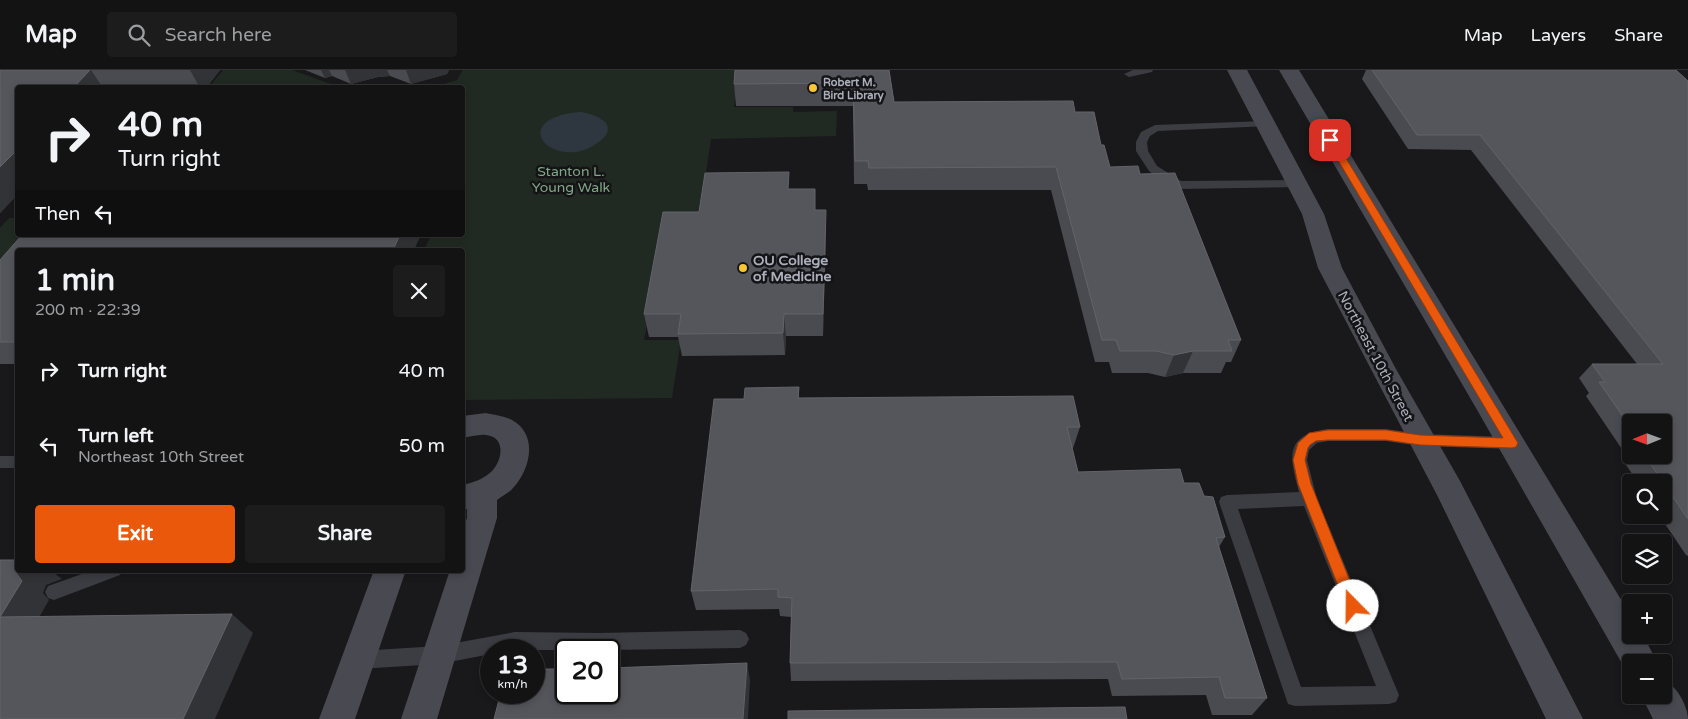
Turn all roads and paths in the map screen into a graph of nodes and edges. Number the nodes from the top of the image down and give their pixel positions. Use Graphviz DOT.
graph roads {
  1 [pos="1148,70"];
  2 [pos="1237,70"];
  3 [pos="1288,70"];
  4 [pos="1129,74"];
  5 [pos="1265,124"];
  6 [pos="1298,184"];
  7 [pos="465,426"];
  8 [pos="1420,440"];
  9 [pos="1512,443"];
  10 [pos="0,462"];
  11 [pos="15,462"];
  12 [pos="472,496"];
  13 [pos="1309,499"];
  14 [pos="465,572"];
  15 [pos="106,573"];
  16 [pos="389,573"];
  17 [pos="465,573"];
  18 [pos="54,592"];
  19 [pos="740,639"];
  20 [pos="555,643"];
  21 [pos="620,645"];
  22 [pos="1635,654"];
  23 [pos="439,655"];
  24 [pos="358,660"];
  25 [pos="1664,704"];
  26 [pos="337,719"];
  27 [pos="419,719"];
  28 [pos="1565,719"];
  29 [pos="1673,719"];
  1 -- 4 [label="lane"];
  2 -- 5 [label="main road, Northeast 10th Street"];
  3 -- 9 [label="main road"];
  5 -- 6 [label="main road, Northeast 10th Street"];
  5 -- 6 [label="lane"];
  6 -- 8 [label="main road, Northeast 10th Street"];
  7 -- 12 [label="main road"];
  8 -- 9 [label="lane"];
  8 -- 13 [label="lane"];
  8 -- 28 [label="main road, Northeast 10th Street"];
  9 -- 22 [label="main road"];
  10 -- 11 [label="lane"];
  12 -- 14 [label="main road"];
  13 -- 13 [label="lane"];
  15 -- 18 [label="lane"];
  16 -- 24 [label="main road"];
  17 -- 23 [label="main road"];
  19 -- 21 [label="lane"];
  20 -- 23 [label="lane"];
  23 -- 24 [label="lane"];
  23 -- 27 [label="main road"];
  24 -- 26 [label="main road"];
  25 -- 29 [label="main road"];
}
